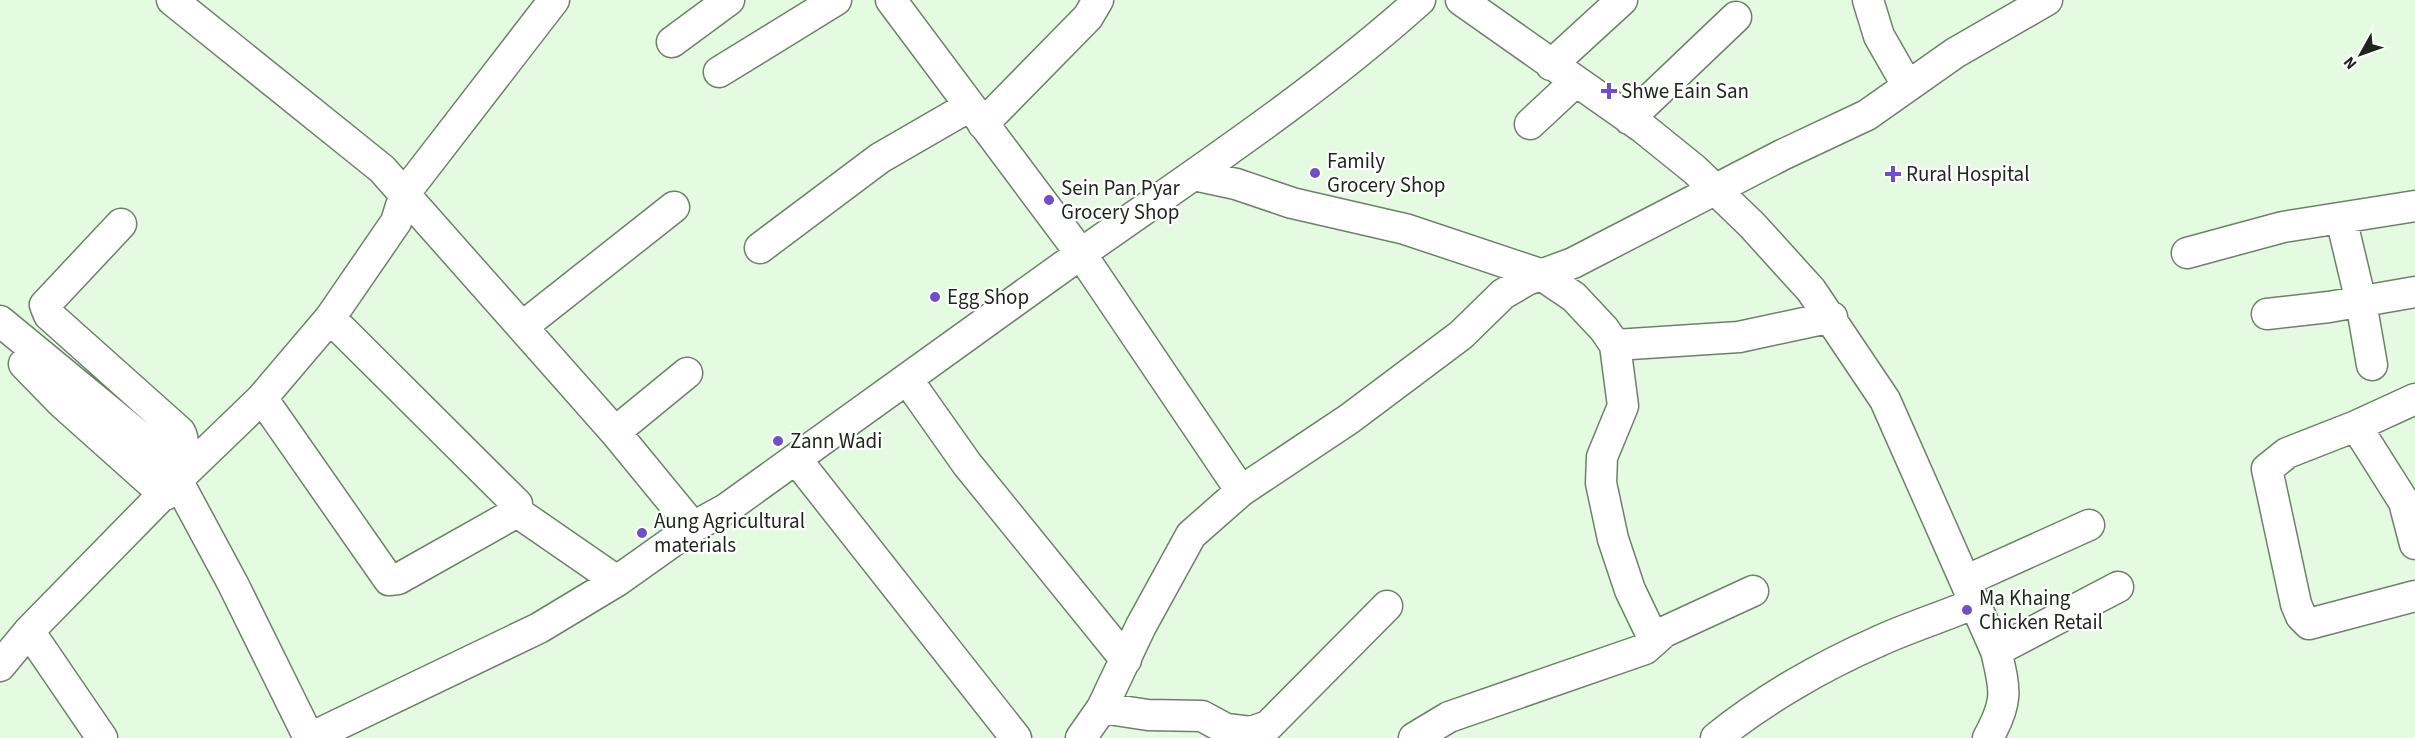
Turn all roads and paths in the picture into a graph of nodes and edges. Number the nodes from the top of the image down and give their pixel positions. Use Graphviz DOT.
graph roads {
  1 [pos="172,0"];
  2 [pos="554,0"];
  3 [pos="729,0"];
  4 [pos="836,0"];
  5 [pos="891,0"];
  6 [pos="1098,0"];
  7 [pos="1420,0"];
  8 [pos="1461,0"];
  9 [pos="1622,0"];
  10 [pos="1868,0"];
  11 [pos="2047,0"];
  12 [pos="1736,17"];
  13 [pos="672,42"];
  14 [pos="1551,65"];
  15 [pos="719,72"];
  16 [pos="1575,82"];
  17 [pos="1907,85"];
  18 [pos="976,115"];
  19 [pos="1629,118"];
  20 [pos="1530,124"];
  21 [pos="1194,175"];
  22 [pos="1714,189"];
  23 [pos="405,193"];
  24 [pos="2415,206"];
  25 [pos="674,207"];
  26 [pos="2341,218"];
  27 [pos="121,224"];
  28 [pos="760,248"];
  29 [pos="2187,253"];
  30 [pos="1081,254"];
  31 [pos="1540,274"];
  32 [pos="2415,292"];
  33 [pos="2361,302"];
  34 [pos="2267,314"];
  35 [pos="1832,317"];
  36 [pos="330,318"];
  37 [pos="0,321"];
  38 [pos="522,327"];
  39 [pos="0,340"];
  40 [pos="1615,345"];
  41 [pos="2372,365"];
  42 [pos="687,373"];
  43 [pos="907,379"];
  44 [pos="262,398"];
  45 [pos="2415,399"];
  46 [pos="2356,426"];
  47 [pos="615,432"];
  48 [pos="796,459"];
  49 [pos="171,479"];
  50 [pos="1241,491"];
  51 [pos="2410,500"];
  52 [pos="517,512"];
  53 [pos="2089,525"];
  54 [pos="693,527"];
  55 [pos="2415,544"];
  56 [pos="617,581"];
  57 [pos="2118,587"];
  58 [pos="1753,591"];
  59 [pos="1970,592"];
  60 [pos="2415,596"];
  61 [pos="1387,606"];
  62 [pos="29,631"];
  63 [pos="1654,640"];
  64 [pos="1996,651"];
  65 [pos="1126,660"];
  66 [pos="0,666"];
  67 [pos="1102,708"];
  68 [pos="102,738"];
  69 [pos="310,738"];
  70 [pos="1016,738"];
  71 [pos="1081,738"];
  72 [pos="1414,738"];
  73 [pos="1716,738"];
  74 [pos="1988,738"];
  1 -- 23 [label="street"];
  2 -- 23 [label="street"];
  3 -- 13 [label="street"];
  4 -- 15 [label="street"];
  5 -- 18 [label="street"];
  6 -- 18 [label="street"];
  7 -- 21 [label="street"];
  8 -- 14 [label="street"];
  9 -- 14 [label="street"];
  10 -- 17 [label="street"];
  11 -- 17 [label="street"];
  12 -- 19 [label="street"];
  14 -- 16 [label="street"];
  16 -- 19 [label="street"];
  16 -- 20 [label="street"];
  17 -- 22 [label="street"];
  18 -- 28 [label="street"];
  18 -- 30 [label="street"];
  19 -- 22 [label="street"];
  21 -- 30 [label="street"];
  21 -- 31 [label="street"];
  22 -- 31 [label="street"];
  22 -- 35 [label="street"];
  23 -- 36 [label="street"];
  23 -- 38 [label="street"];
  24 -- 26 [label="street"];
  25 -- 38 [label="street"];
  26 -- 29 [label="street"];
  26 -- 33 [label="street"];
  27 -- 49 [label="street"];
  30 -- 43 [label="street"];
  30 -- 50 [label="street"];
  31 -- 40 [label="street"];
  31 -- 50 [label="street"];
  32 -- 33 [label="street"];
  33 -- 34 [label="street"];
  33 -- 41 [label="street"];
  35 -- 40 [label="street"];
  35 -- 59 [label="street"];
  36 -- 44 [label="street"];
  36 -- 52 [label="street"];
  37 -- 49 [label="street"];
  38 -- 47 [label="street"];
  39 -- 49 [label="street"];
  40 -- 63 [label="street"];
  42 -- 47 [label="street"];
  43 -- 48 [label="street"];
  43 -- 65 [label="street"];
  44 -- 49 [label="street"];
  44 -- 52 [label="street"];
  45 -- 46 [label="street"];
  46 -- 51 [label="street"];
  46 -- 60 [label="street"];
  47 -- 54 [label="street"];
  48 -- 54 [label="street"];
  48 -- 70 [label="street"];
  49 -- 62 [label="street"];
  49 -- 69 [label="street"];
  50 -- 65 [label="street"];
  51 -- 55 [label="street"];
  52 -- 56 [label="street"];
  53 -- 59 [label="street"];
  54 -- 56 [label="street"];
  56 -- 69 [label="street"];
  57 -- 64 [label="street"];
  58 -- 63 [label="street"];
  59 -- 64 [label="street"];
  59 -- 73 [label="street"];
  61 -- 67 [label="street"];
  62 -- 66 [label="street"];
  62 -- 68 [label="street"];
  63 -- 72 [label="street"];
  64 -- 74 [label="street"];
  65 -- 67 [label="street"];
  67 -- 71 [label="street"];
}
